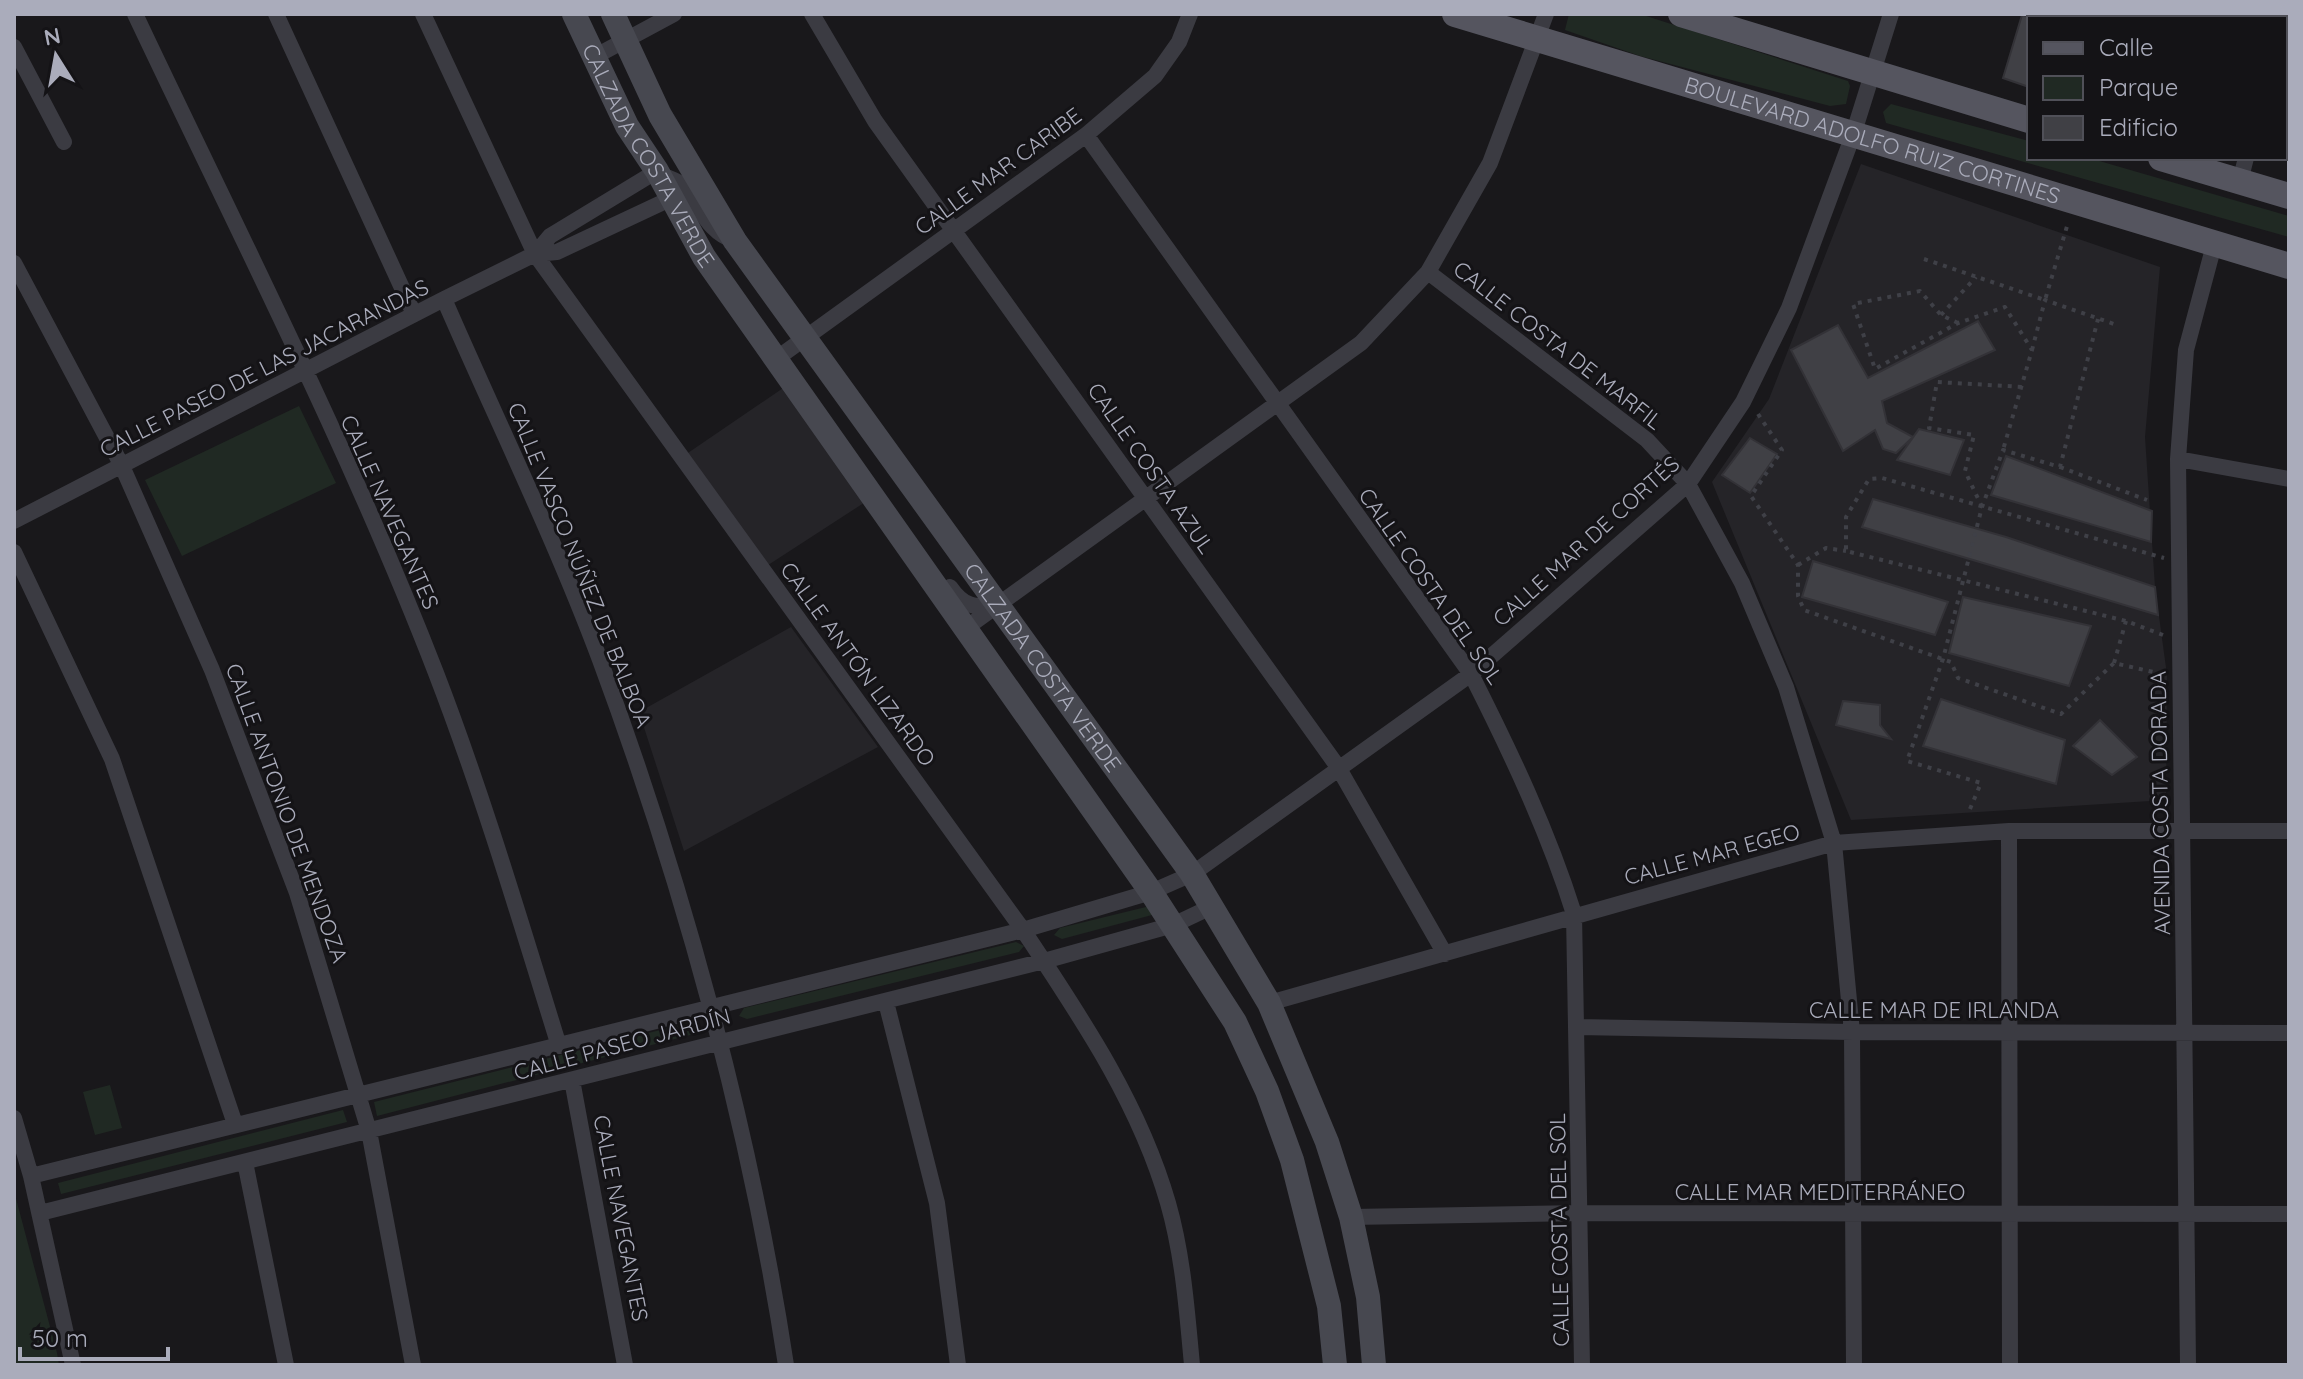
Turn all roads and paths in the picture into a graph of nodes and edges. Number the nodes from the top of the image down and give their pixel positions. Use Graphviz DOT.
graph roads {
  1 [pos="135,14"];
  2 [pos="276,14"];
  3 [pos="423,14"];
  4 [pos="574,14"];
  5 [pos="584,14"];
  6 [pos="613,14"];
  7 [pos="674,14"];
  8 [pos="812,14"];
  9 [pos="1190,14"];
  10 [pos="1455,14"];
  11 [pos="1546,14"];
  12 [pos="1681,14"];
  13 [pos="1891,14"];
  14 [pos="1538,39"];
  15 [pos="626,41"];
  16 [pos="14,47"];
  17 [pos="594,57"];
  18 [pos="1874,75"];
  19 [pos="2027,119"];
  20 [pos="1086,135"];
  21 [pos="1853,135"];
  22 [pos="64,142"];
  23 [pos="2175,160"];
  24 [pos="2243,170"];
  25 [pos="657,171"];
  26 [pos="2289,196"];
  27 [pos="672,198"];
  28 [pos="2075,202"];
  29 [pos="956,229"];
  30 [pos="735,241"];
  31 [pos="2214,245"];
  32 [pos="535,254"];
  33 [pos="1924,259"];
  34 [pos="14,263"];
  35 [pos="2289,266"];
  36 [pos="1428,272"];
  37 [pos="1976,277"];
  38 [pos="444,299"];
  39 [pos="2045,300"];
  40 [pos="414,314"];
  41 [pos="1941,315"];
  42 [pos="2098,319"];
  43 [pos="1958,323"];
  44 [pos="2114,324"];
  45 [pos="805,338"];
  46 [pos="2032,350"];
  47 [pos="776,359"];
  48 [pos="304,372"];
  49 [pos="2023,387"];
  50 [pos="1275,405"];
  51 [pos="1758,414"];
  52 [pos="2003,450"];
  53 [pos="2178,459"];
  54 [pos="122,466"];
  55 [pos="2060,467"];
  56 [pos="2289,479"];
  57 [pos="1688,484"];
  58 [pos="1144,498"];
  59 [pos="2147,500"];
  60 [pos="1982,507"];
  61 [pos="14,521"];
  62 [pos="899,533"];
  63 [pos="1846,551"];
  64 [pos="14,552"];
  65 [pos="2180,563"];
  66 [pos="1798,565"];
  67 [pos="1962,580"];
  68 [pos="997,606"];
  69 [pos="2126,621"];
  70 [pos="966,628"];
  71 [pos="2163,635"];
  72 [pos="1943,659"];
  73 [pos="2114,663"];
  74 [pos="1471,674"];
  75 [pos="2167,675"];
  76 [pos="1338,767"];
  77 [pos="1970,809"];
  78 [pos="2180,830"];
  79 [pos="2009,831"];
  80 [pos="2289,831"];
  81 [pos="1834,843"];
  82 [pos="1192,874"];
  83 [pos="1151,892"];
  84 [pos="1211,907"];
  85 [pos="1574,914"];
  86 [pos="1173,925"];
  87 [pos="1023,930"];
  88 [pos="1445,954"];
  89 [pos="1044,961"];
  90 [pos="886,1002"];
  91 [pos="1269,1003"];
  92 [pos="709,1008"];
  93 [pos="1578,1027"];
  94 [pos="1852,1032"];
  95 [pos="2011,1032"];
  96 [pos="2289,1033"];
  97 [pos="2187,1034"];
  98 [pos="718,1041"];
  99 [pos="559,1046"];
  100 [pos="572,1080"];
  101 [pos="359,1094"];
  102 [pos="14,1118"];
  103 [pos="235,1124"];
  104 [pos="369,1131"];
  105 [pos="245,1162"];
  106 [pos="31,1176"];
  107 [pos="40,1213"];
  108 [pos="1582,1213"];
  109 [pos="2187,1213"];
  110 [pos="1853,1214"];
  111 [pos="2011,1214"];
  112 [pos="2289,1214"];
  113 [pos="1351,1217"];
  114 [pos="73,1365"];
  115 [pos="286,1365"];
  116 [pos="413,1365"];
  117 [pos="625,1365"];
  118 [pos="786,1365"];
  119 [pos="958,1365"];
  120 [pos="1192,1365"];
  121 [pos="1335,1365"];
  122 [pos="1374,1365"];
  123 [pos="1582,1365"];
  124 [pos="1854,1365"];
  125 [pos="2010,1365"];
  126 [pos="2188,1365"];
  1 -- 48 [label="street, CALLE NAVEGANTES"];
  2 -- 40 [label="street"];
  3 -- 32 [label="street, CALLE ANTÓN LIZARDO"];
  4 -- 17 [label="main road, CALZADA COSTA VERDE"];
  5 -- 15 [label="street"];
  6 -- 15 [label="main road, CALZADA COSTA VERDE"];
  7 -- 15 [label="street"];
  8 -- 29 [label="street, CALLE COSTA AZUL"];
  9 -- 20 [label="street, CALLE MAR CARIBE"];
  10 -- 14 [label="main road, BOULEVARD ADOLFO RUIZ CORTINES"];
  11 -- 14 [label="street"];
  12 -- 18 [label="main road"];
  13 -- 18 [label="street, CALLE MAR DE CORTÉS"];
  14 -- 21 [label="main road, BOULEVARD ADOLFO RUIZ CORTINES"];
  14 -- 36 [label="street"];
  15 -- 17 [label="street"];
  15 -- 30 [label="main road, CALZADA COSTA VERDE"];
  16 -- 22 [label="street"];
  17 -- 25 [label="main road, CALZADA COSTA VERDE"];
  18 -- 19 [label="main road"];
  18 -- 21 [label="street, CALLE MAR DE CORTÉS"];
  20 -- 29 [label="street, CALLE MAR CARIBE"];
  20 -- 50 [label="street, CALLE COSTA DEL SOL"];
  21 -- 28 [label="main road, BOULEVARD ADOLFO RUIZ CORTINES"];
  21 -- 57 [label="street, CALLE MAR DE CORTÉS"];
  23 -- 24 [label="main road"];
  24 -- 26 [label="main road"];
  25 -- 27 [label="main road, CALZADA COSTA VERDE"];
  25 -- 30 [label="street"];
  25 -- 32 [label="street, CALLE PASEO DE LAS JACARANDAS"];
  27 -- 32 [label="street, CALLE PASEO DE LAS JACARANDAS"];
  27 -- 47 [label="main road, CALZADA COSTA VERDE"];
  28 -- 31 [label="main road, BOULEVARD ADOLFO RUIZ CORTINES"];
  28 -- 39 [label="path"];
  29 -- 45 [label="street, CALLE MAR CARIBE"];
  29 -- 58 [label="street, CALLE COSTA AZUL"];
  30 -- 45 [label="main road, CALZADA COSTA VERDE"];
  31 -- 35 [label="main road, BOULEVARD ADOLFO RUIZ CORTINES"];
  31 -- 53 [label="street, AVENIDA COSTA DORADA"];
  32 -- 38 [label="street, CALLE PASEO DE LAS JACARANDAS"];
  32 -- 87 [label="street, CALLE ANTÓN LIZARDO"];
  33 -- 37 [label="path"];
  34 -- 54 [label="street, CALLE ANTONIO DE MENDOZA"];
  36 -- 50 [label="street"];
  36 -- 57 [label="street, CALLE COSTA DE MARFIL"];
  37 -- 39 [label="path"];
  37 -- 41 [label="path"];
  38 -- 40 [label="street, CALLE PASEO DE LAS JACARANDAS"];
  38 -- 92 [label="street, CALLE VASCO NÚÑEZ DE BALBOA"];
  39 -- 42 [label="path"];
  39 -- 46 [label="path"];
  40 -- 48 [label="street, CALLE PASEO DE LAS JACARANDAS"];
  41 -- 43 [label="path"];
  41 -- 43 [label="path"];
  42 -- 44 [label="path"];
  42 -- 55 [label="path"];
  43 -- 46 [label="path"];
  45 -- 47 [label="street, CALLE MAR CARIBE"];
  45 -- 68 [label="main road, CALZADA COSTA VERDE"];
  46 -- 49 [label="path"];
  47 -- 62 [label="main road, CALZADA COSTA VERDE"];
  48 -- 54 [label="street, CALLE PASEO DE LAS JACARANDAS"];
  48 -- 99 [label="street, CALLE NAVEGANTES"];
  49 -- 52 [label="path"];
  49 -- 60 [label="path"];
  50 -- 58 [label="street"];
  50 -- 74 [label="street, CALLE COSTA DEL SOL"];
  51 -- 66 [label="path"];
  52 -- 55 [label="path"];
  52 -- 60 [label="path"];
  53 -- 56 [label="street"];
  53 -- 65 [label="street, AVENIDA COSTA DORADA"];
  54 -- 61 [label="street, CALLE PASEO DE LAS JACARANDAS"];
  54 -- 101 [label="street, CALLE ANTONIO DE MENDOZA"];
  55 -- 59 [label="path"];
  57 -- 74 [label="street, CALLE MAR DE CORTÉS"];
  57 -- 81 [label="street, CALLE COSTA DE MARFIL"];
  58 -- 68 [label="street"];
  58 -- 76 [label="street, CALLE COSTA AZUL"];
  60 -- 63 [label="path"];
  60 -- 65 [label="path"];
  60 -- 67 [label="path"];
  62 -- 68 [label="street"];
  62 -- 70 [label="main road, CALZADA COSTA VERDE"];
  63 -- 66 [label="path"];
  63 -- 67 [label="path"];
  64 -- 103 [label="street"];
  65 -- 78 [label="street, AVENIDA COSTA DORADA"];
  66 -- 72 [label="path"];
  67 -- 69 [label="path"];
  67 -- 72 [label="path"];
  68 -- 70 [label="street"];
  68 -- 82 [label="main road, CALZADA COSTA VERDE"];
  69 -- 71 [label="path"];
  69 -- 73 [label="path"];
  70 -- 83 [label="main road, CALZADA COSTA VERDE"];
  72 -- 73 [label="path"];
  72 -- 77 [label="path"];
  73 -- 75 [label="path"];
  74 -- 76 [label="street, CALLE MAR DE CORTÉS"];
  74 -- 85 [label="street, CALLE COSTA DEL SOL"];
  76 -- 82 [label="street, CALLE MAR DE CORTÉS"];
  76 -- 88 [label="street, CALLE COSTA AZUL"];
  78 -- 79 [label="street, CALLE MAR EGEO"];
  78 -- 80 [label="street, CALLE MAR EGEO"];
  78 -- 97 [label="street, AVENIDA COSTA DORADA"];
  79 -- 81 [label="street, CALLE MAR EGEO"];
  79 -- 95 [label="street"];
  81 -- 85 [label="street, CALLE MAR EGEO"];
  81 -- 94 [label="street, CALLE COSTA DE MARFIL"];
  82 -- 83 [label="street, CALLE PASEO JARDÍN"];
  82 -- 84 [label="main road, CALZADA COSTA VERDE"];
  83 -- 86 [label="main road, CALZADA COSTA VERDE"];
  83 -- 87 [label="street, CALLE PASEO JARDÍN"];
  84 -- 86 [label="street, CALLE PASEO JARDÍN"];
  84 -- 91 [label="main road, CALZADA COSTA VERDE"];
  85 -- 88 [label="street, CALLE MAR EGEO"];
  85 -- 93 [label="street, CALLE COSTA DEL SOL"];
  86 -- 89 [label="street, CALLE PASEO JARDÍN"];
  86 -- 121 [label="main road, CALZADA COSTA VERDE"];
  87 -- 89 [label="street, CALLE ANTÓN LIZARDO"];
  87 -- 92 [label="street, CALLE PASEO JARDÍN"];
  88 -- 91 [label="street, CALLE MAR EGEO"];
  89 -- 90 [label="street, CALLE PASEO JARDÍN"];
  89 -- 120 [label="street, CALLE ANTÓN LIZARDO"];
  90 -- 98 [label="street, CALLE PASEO JARDÍN"];
  90 -- 119 [label="street"];
  91 -- 113 [label="main road, CALZADA COSTA VERDE"];
  92 -- 98 [label="street, CALLE VASCO NÚÑEZ DE BALBOA"];
  92 -- 99 [label="street, CALLE PASEO JARDÍN"];
  93 -- 94 [label="street, CALLE MAR DE IRLANDA"];
  93 -- 108 [label="street, CALLE COSTA DEL SOL"];
  94 -- 95 [label="street, CALLE MAR DE IRLANDA"];
  94 -- 110 [label="street, CALLE COSTA DE MARFIL"];
  95 -- 97 [label="street, CALLE MAR DE IRLANDA"];
  95 -- 111 [label="street"];
  96 -- 97 [label="street, CALLE MAR DE IRLANDA"];
  97 -- 109 [label="street, AVENIDA COSTA DORADA"];
  98 -- 100 [label="street, CALLE PASEO JARDÍN"];
  98 -- 118 [label="street, CALLE VASCO NÚÑEZ DE BALBOA"];
  99 -- 101 [label="street, CALLE PASEO JARDÍN"];
  100 -- 104 [label="street, CALLE PASEO JARDÍN"];
  100 -- 117 [label="street, CALLE NAVEGANTES"];
  101 -- 103 [label="street, CALLE PASEO JARDÍN"];
  101 -- 104 [label="street, CALLE ANTONIO DE MENDOZA"];
  102 -- 106 [label="street"];
  103 -- 106 [label="street, CALLE PASEO JARDÍN"];
  104 -- 105 [label="street, CALLE PASEO JARDÍN"];
  104 -- 116 [label="street, CALLE ANTONIO DE MENDOZA"];
  105 -- 107 [label="street, CALLE PASEO JARDÍN"];
  105 -- 115 [label="street"];
  106 -- 107 [label="street"];
  107 -- 114 [label="street"];
  108 -- 110 [label="street, CALLE MAR MEDITERRÁNEO"];
  108 -- 113 [label="street, CALLE MAR MEDITERRÁNEO"];
  108 -- 123 [label="street, CALLE COSTA DEL SOL"];
  109 -- 111 [label="street, CALLE MAR MEDITERRÁNEO"];
  109 -- 112 [label="street, CALLE MAR MEDITERRÁNEO"];
  109 -- 126 [label="street, AVENIDA COSTA DORADA"];
  110 -- 111 [label="street, CALLE MAR MEDITERRÁNEO"];
  110 -- 124 [label="street, CALLE COSTA DE MARFIL"];
  111 -- 125 [label="street"];
  113 -- 122 [label="main road, CALZADA COSTA VERDE"];
}
